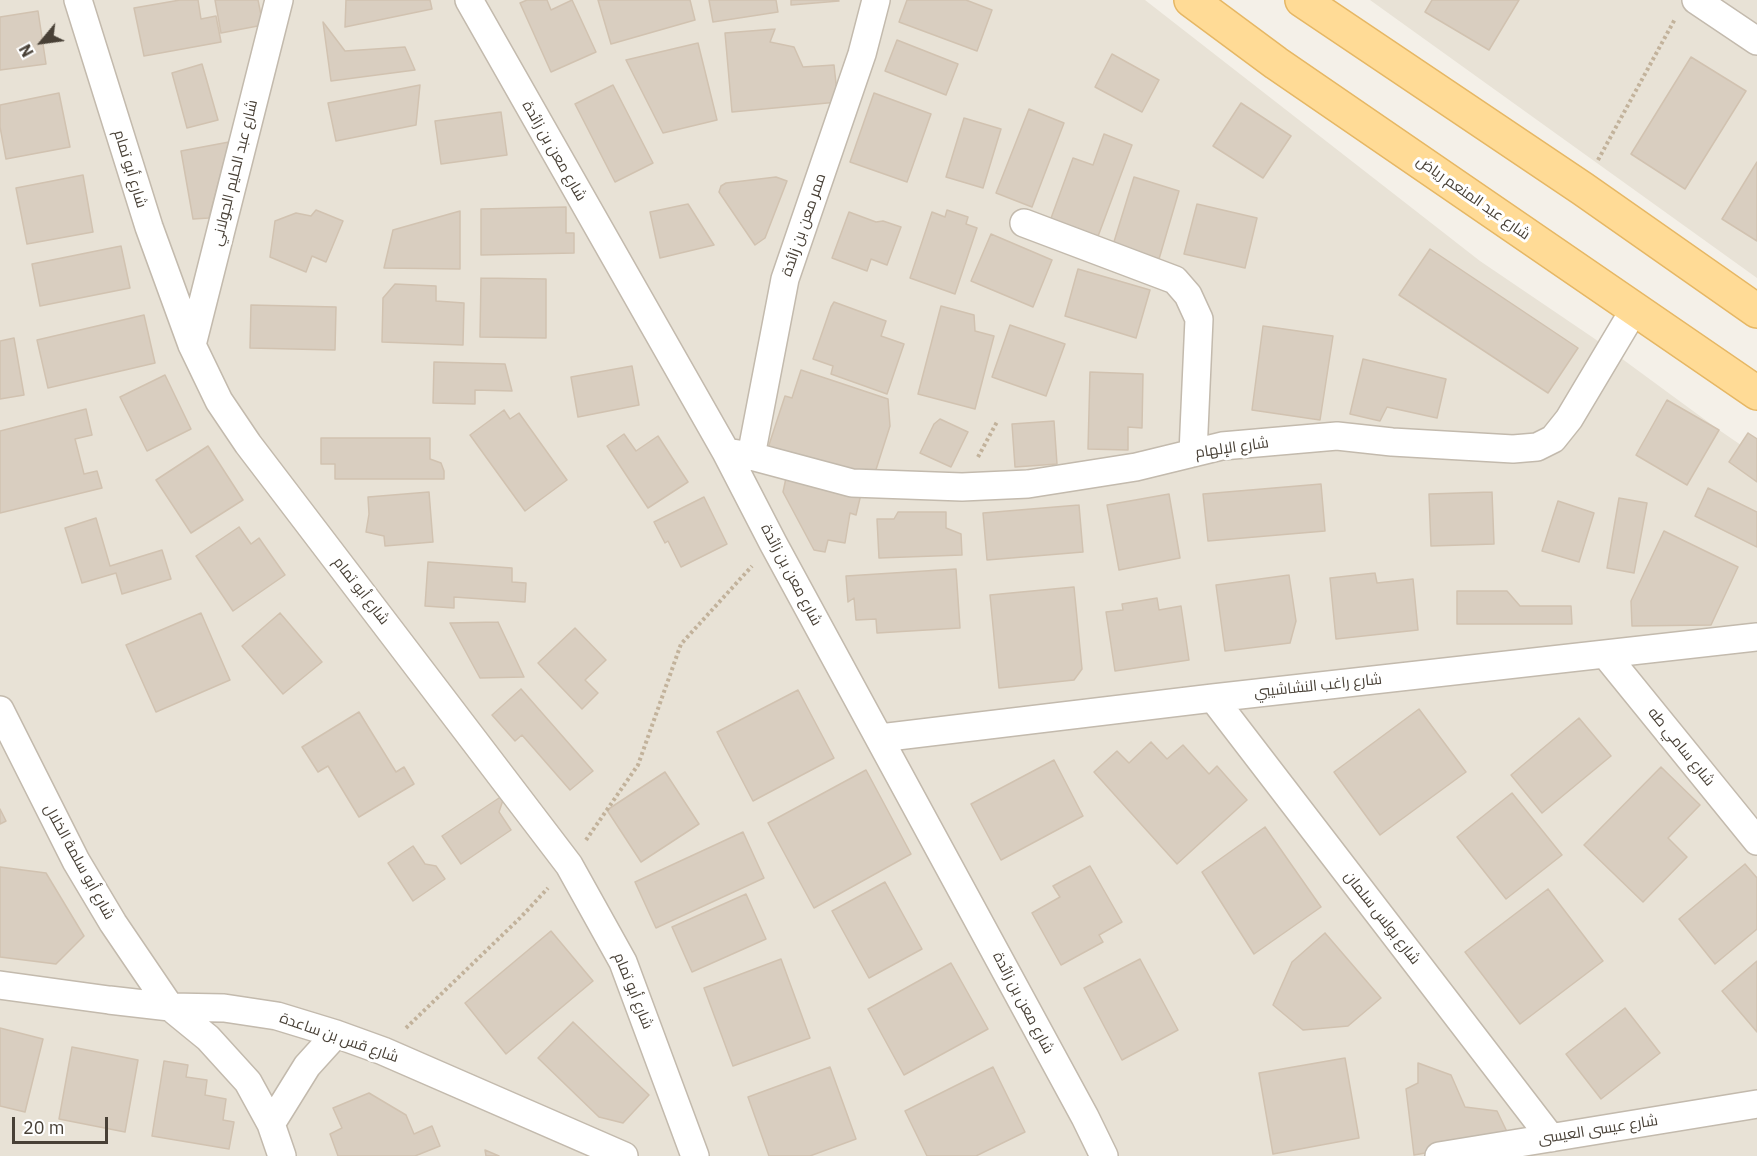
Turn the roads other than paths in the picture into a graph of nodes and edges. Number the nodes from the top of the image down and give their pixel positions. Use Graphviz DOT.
graph roads {
  1 [pos="78,0"];
  2 [pos="279,0"];
  3 [pos="469,0"];
  4 [pos="876,0"];
  5 [pos="1191,0"];
  6 [pos="1302,0"];
  7 [pos="1688,5"];
  8 [pos="1757,41"];
  9 [pos="1024,223"];
  10 [pos="1634,310"];
  11 [pos="1757,311"];
  12 [pos="192,345"];
  13 [pos="1757,393"];
  14 [pos="1193,453"];
  15 [pos="738,454"];
  16 [pos="1757,638"];
  17 [pos="1605,654"];
  18 [pos="1213,698"];
  19 [pos="0,710"];
  20 [pos="880,738"];
  21 [pos="1757,841"];
  22 [pos="0,985"];
  23 [pos="170,1007"];
  24 [pos="336,1034"];
  25 [pos="1757,1104"];
  26 [pos="270,1124"];
  27 [pos="1551,1138"];
  28 [pos="282,1156"];
  29 [pos="624,1156"];
  30 [pos="695,1156"];
  31 [pos="1104,1156"];
  32 [pos="1439,1156"];
  1 -- 12 [label="street, شارع أبو تمام"];
  2 -- 12 [label="street, شارع عبد الحليم الجولاني"];
  3 -- 15 [label="street, شارع معن بن زائدة"];
  4 -- 15 [label="street, ممر معن بن زائدة"];
  5 -- 10 [label="main road, شارع عبد المنعم رياض"];
  6 -- 11 [label="main road"];
  7 -- 8 [label="street"];
  9 -- 14 [label="street"];
  10 -- 13 [label="main road, شارع عبد المنعم رياض"];
  10 -- 14 [label="street, شارع الإلهام"];
  12 -- 30 [label="street, شارع أبو تمام"];
  14 -- 15 [label="street, شارع الإلهام"];
  15 -- 20 [label="street, شارع معن بن زائدة"];
  16 -- 17 [label="street, شارع راغب النشاشيبي"];
  17 -- 18 [label="street, شارع راغب النشاشيبي"];
  17 -- 21 [label="street, شارع سامي طه"];
  18 -- 20 [label="street, شارع راغب النشاشيبي"];
  18 -- 27 [label="street, شارع بولس سلمان"];
  19 -- 23 [label="street, شارع أبو سلمة الخلال"];
  20 -- 31 [label="street, شارع معن بن زائدة"];
  22 -- 23 [label="street, شارع قس بن ساعدة"];
  23 -- 24 [label="street, شارع قس بن ساعدة"];
  23 -- 26 [label="street, شارع أبو سلمة الخلال"];
  24 -- 26 [label="street"];
  24 -- 29 [label="street, شارع قس بن ساعدة"];
  25 -- 27 [label="street, شارع عيسى العيسى"];
  26 -- 28 [label="street, شارع أبو سلمة الخلال"];
  27 -- 32 [label="street, شارع عيسى العيسى"];
}
